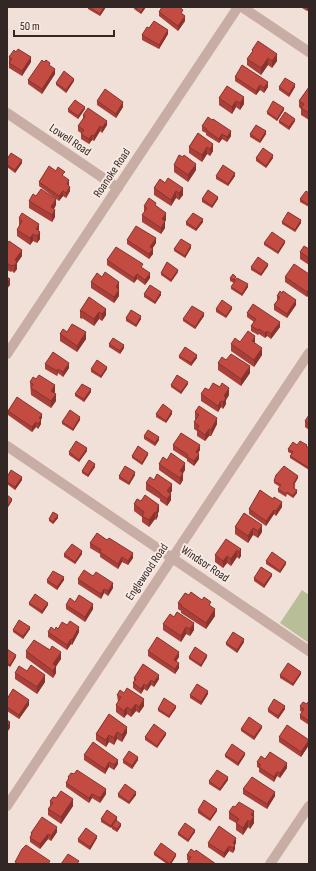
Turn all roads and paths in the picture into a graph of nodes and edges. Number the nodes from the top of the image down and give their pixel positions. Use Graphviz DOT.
graph roads {
  1 [pos="238,7"];
  2 [pos="242,7"];
  3 [pos="309,52"];
  4 [pos="7,113"];
  5 [pos="118,188"];
  6 [pos="309,353"];
  7 [pos="7,354"];
  8 [pos="7,446"];
  9 [pos="172,558"];
  10 [pos="309,651"];
  11 [pos="7,806"];
  12 [pos="309,806"];
  13 [pos="270,864"];
  1 -- 5 [label="street, Roanoke Road"];
  2 -- 3 [label="street"];
  4 -- 5 [label="street, Lowell Road"];
  5 -- 7 [label="street, Roanoke Road"];
  6 -- 9 [label="street, Englewood Road"];
  8 -- 9 [label="street, Windsor Road"];
  9 -- 10 [label="street, Windsor Road"];
  9 -- 11 [label="street, Englewood Road"];
  12 -- 13 [label="street"];
}
